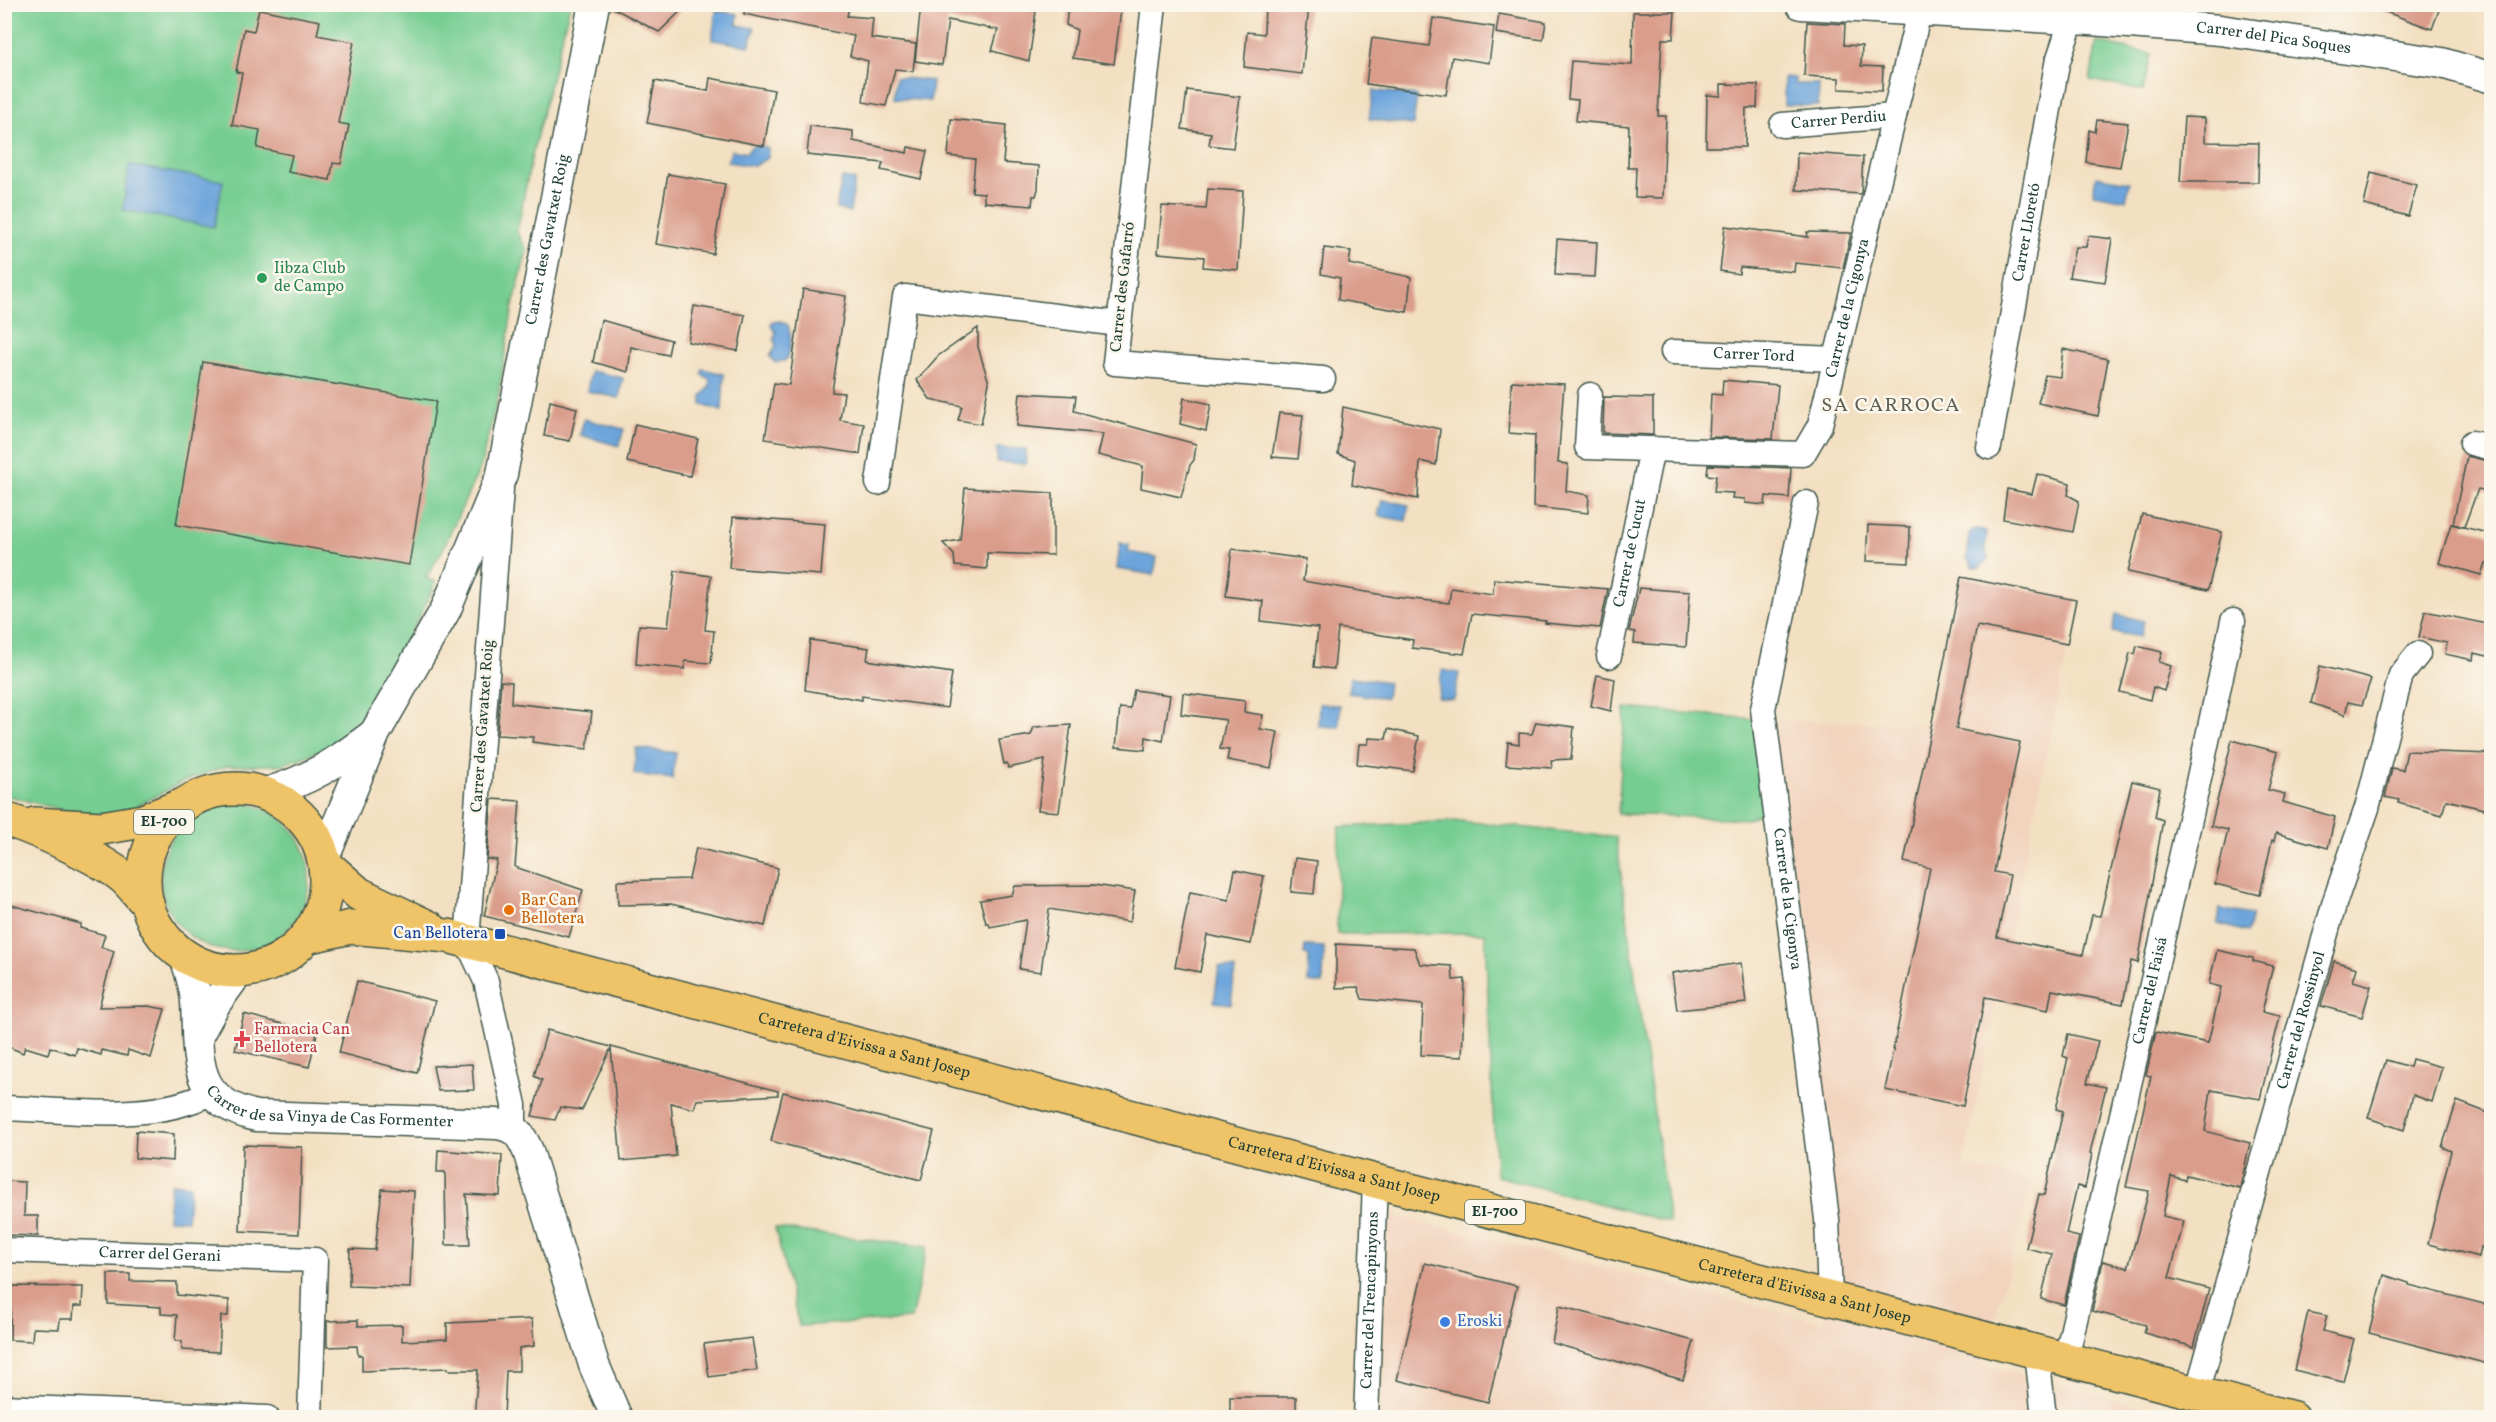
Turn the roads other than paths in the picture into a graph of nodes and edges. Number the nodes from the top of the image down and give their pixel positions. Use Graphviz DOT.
graph roads {
  1 [pos="594,4"];
  2 [pos="1154,4"];
  3 [pos="1801,4"];
  4 [pos="1919,12"];
  5 [pos="2085,15"];
  6 [pos="2492,78"];
  7 [pos="1894,116"];
  8 [pos="1782,125"];
  9 [pos="1119,324"];
  10 [pos="1673,352"];
  11 [pos="1836,359"];
  12 [pos="1323,379"];
  13 [pos="1590,395"];
  14 [pos="1989,447"];
  15 [pos="1652,449"];
  16 [pos="502,474"];
  17 [pos="878,483"];
  18 [pos="1806,503"];
  19 [pos="2232,621"];
  20 [pos="2418,654"];
  21 [pos="1609,656"];
  22 [pos="375,734"];
  23 [pos="266,793"];
  24 [pos="180,806"];
  25 [pos="13,821"];
  26 [pos="325,861"];
  27 [pos="146,902"];
  28 [pos="306,937"];
  29 [pos="457,939"];
  30 [pos="186,957"];
  31 [pos="239,971"];
  32 [pos="196,1038"];
  33 [pos="212,1092"];
  34 [pos="4,1108"];
  35 [pos="514,1128"];
  36 [pos="1375,1181"];
  37 [pos="4,1250"];
  38 [pos="1830,1298"];
  39 [pos="2051,1355"];
  40 [pos="2197,1393"];
  41 [pos="4,1407"];
  42 [pos="267,1418"];
  43 [pos="310,1418"];
  44 [pos="617,1418"];
  45 [pos="1366,1418"];
  46 [pos="2044,1418"];
  47 [pos="2293,1418"];
  1 -- 16 [label="street, Carrer des Gavatxet Roig"];
  2 -- 9 [label="street, Carrer des Gafarró"];
  3 -- 4 [label="street, Carrer del Pica Soques"];
  4 -- 5 [label="street, Carrer del Pica Soques"];
  4 -- 7 [label="street, Carrer de la Cigonya"];
  5 -- 6 [label="street, Carrer del Pica Soques"];
  5 -- 14 [label="street, Carrer Lloretó"];
  7 -- 8 [label="street, Carrer Perdiu"];
  7 -- 11 [label="street, Carrer de la Cigonya"];
  9 -- 12 [label="street, Carrer des Gafarró"];
  9 -- 17 [label="street"];
  10 -- 11 [label="street, Carrer Tord"];
  11 -- 15 [label="street, Carrer de la Cigonya"];
  13 -- 15 [label="street"];
  15 -- 21 [label="street, Carrer de Cucut"];
  16 -- 22 [label="street, Carrer des Gavatxet Roig"];
  16 -- 29 [label="street, Carrer des Gavatxet Roig"];
  18 -- 38 [label="street, Carrer de la Cigonya"];
  19 -- 39 [label="street, Carrer del Faisá"];
  20 -- 40 [label="street, Carrer del Rossinyol"];
  22 -- 23 [label="street, Carrer des Gavatxet Roig"];
  22 -- 26 [label="street, Carrer des Gavatxet Roig"];
  23 -- 24 [label="main road, EI-700"];
  23 -- 26 [label="main road, EI-700"];
  24 -- 25 [label="main road, EI-700"];
  24 -- 27 [label="main road, EI-700"];
  25 -- 27 [label="main road, EI-700"];
  26 -- 28 [label="main road, EI-700"];
  26 -- 29 [label="main road, Carretera d'Eivissa a Sant Josep / EI-700"];
  27 -- 30 [label="main road, EI-700"];
  28 -- 29 [label="main road, Carretera d'Eivissa a Sant Josep / EI-700"];
  28 -- 31 [label="main road, EI-700"];
  29 -- 35 [label="street"];
  29 -- 36 [label="main road, Carretera d'Eivissa a Sant Josep / EI-700"];
  30 -- 31 [label="main road, EI-700"];
  30 -- 32 [label="street"];
  31 -- 32 [label="street"];
  32 -- 33 [label="street"];
  33 -- 34 [label="street, Carrer de sa Vinya de Cas Formenter"];
  33 -- 35 [label="street, Carrer de sa Vinya de Cas Formenter"];
  35 -- 44 [label="street"];
  36 -- 38 [label="main road, Carretera d'Eivissa a Sant Josep / EI-700"];
  36 -- 45 [label="street, Carrer del Trencapinyons"];
  37 -- 43 [label="street, Carrer del Gerani"];
  38 -- 39 [label="main road, Carretera d'Eivissa a Sant Josep / EI-700"];
  39 -- 40 [label="main road, Carretera d'Eivissa a Sant Josep / EI-700"];
  39 -- 46 [label="street, Carrer del Faisá"];
  40 -- 47 [label="main road, Carretera d'Eivissa a Sant Josep / EI-700"];
  41 -- 42 [label="street"];
}
